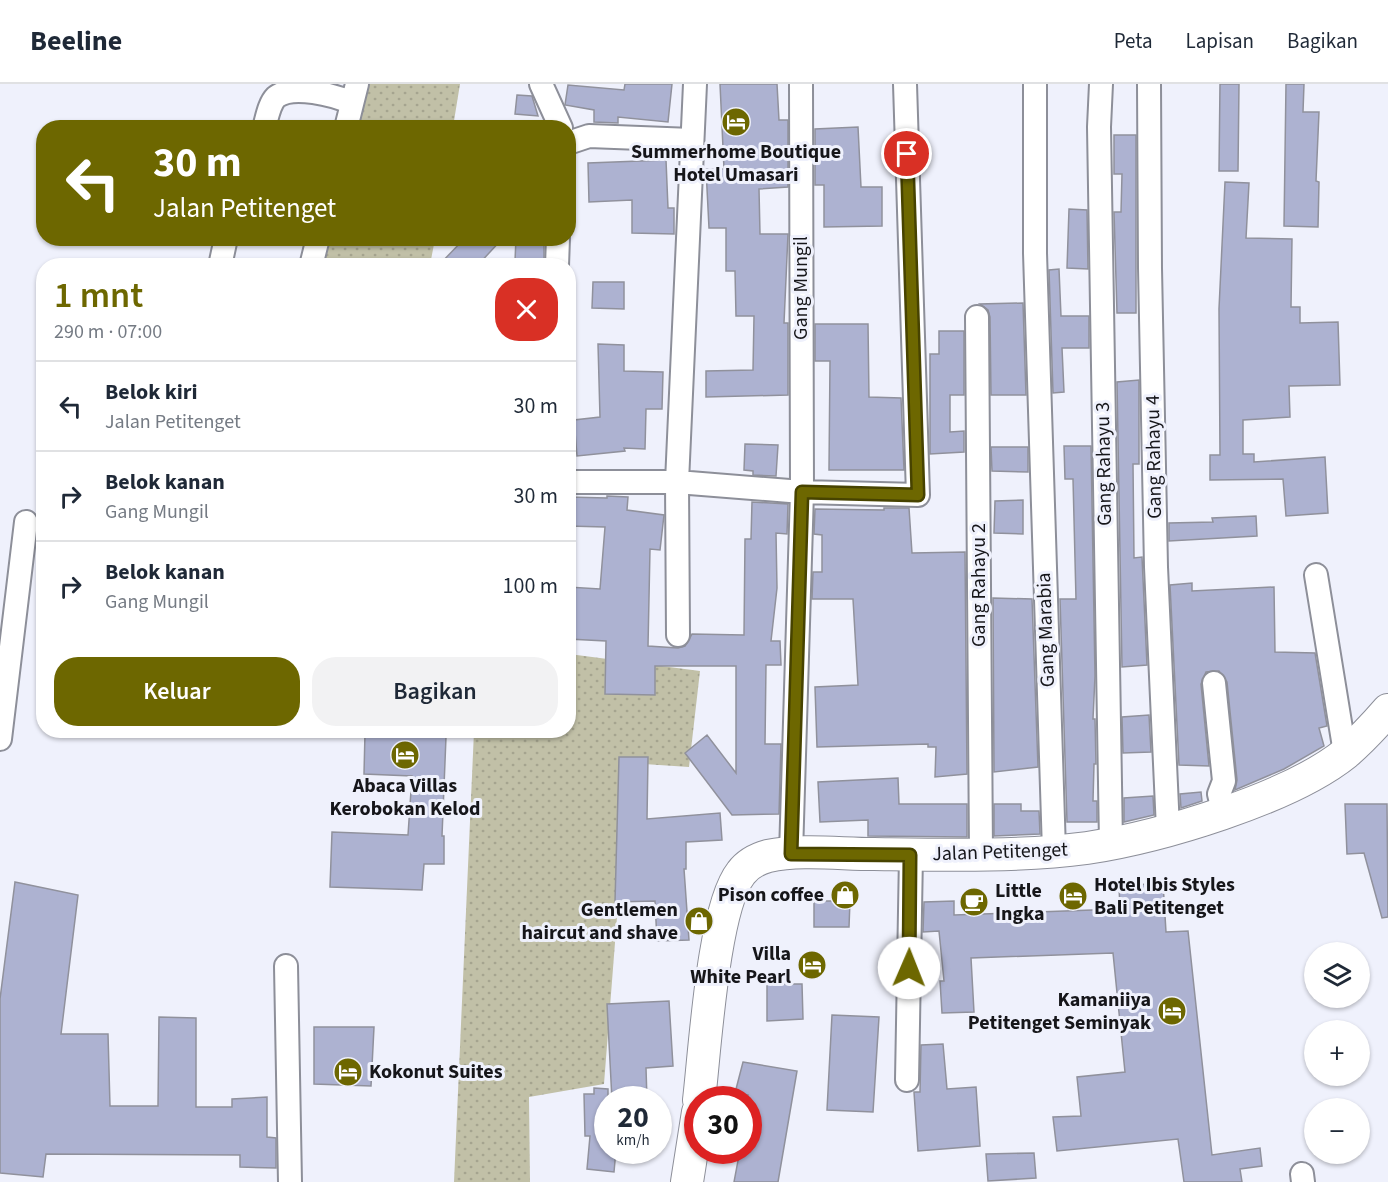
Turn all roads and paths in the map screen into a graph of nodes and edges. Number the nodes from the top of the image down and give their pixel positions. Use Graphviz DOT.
graph roads {
  1 [pos="541,84"];
  2 [pos="695,84"];
  3 [pos="801,84"];
  4 [pos="905,84"];
  5 [pos="1035,84"];
  6 [pos="1101,84"];
  7 [pos="1149,84"];
  8 [pos="355,93"];
  9 [pos="267,120"];
  10 [pos="348,120"];
  11 [pos="558,120"];
  12 [pos="576,137"];
  13 [pos="692,140"];
  14 [pos="977,317"];
  15 [pos="576,482"];
  16 [pos="678,482"];
  17 [pos="802,492"];
  18 [pos="26,522"];
  19 [pos="1317,575"];
  20 [pos="678,635"];
  21 [pos="1214,682"];
  22 [pos="1388,710"];
  23 [pos="0,740"];
  24 [pos="1345,753"];
  25 [pos="1223,811"];
  26 [pos="1168,829"];
  27 [pos="1111,843"];
  28 [pos="1054,851"];
  29 [pos="981,853"];
  30 [pos="791,854"];
  31 [pos="910,855"];
  32 [pos="286,966"];
  33 [pos="907,1080"];
  34 [pos="701,1086"];
  35 [pos="690,1164"];
  36 [pos="290,1182"];
  37 [pos="687,1182"];
  1 -- 11 [label="street"];
  2 -- 13 [label="street"];
  3 -- 17 [label="street, Gang Mungil"];
  4 -- 17 [label="street"];
  5 -- 28 [label="street, Gang Marabia"];
  6 -- 27 [label="street, Gang Rahayu 3"];
  7 -- 26 [label="street, Gang Rahayu 4"];
  8 -- 9 [label="street"];
  8 -- 10 [label="street"];
  12 -- 13 [label="street"];
  13 -- 16 [label="street"];
  14 -- 29 [label="street, Gang Rahayu 2"];
  15 -- 16 [label="street"];
  16 -- 17 [label="street"];
  16 -- 20 [label="street"];
  17 -- 30 [label="street, Gang Mungil"];
  18 -- 23 [label="street"];
  19 -- 24 [label="street"];
  21 -- 25 [label="street"];
  22 -- 24 [label="main road, Jalan Petitenget"];
  24 -- 25 [label="main road, Jalan Petitenget"];
  25 -- 26 [label="main road, Jalan Petitenget"];
  26 -- 27 [label="main road, Jalan Petitenget"];
  27 -- 28 [label="main road, Jalan Petitenget"];
  28 -- 29 [label="main road, Jalan Petitenget"];
  29 -- 31 [label="main road, Jalan Petitenget"];
  30 -- 31 [label="main road, Jalan Petitenget"];
  30 -- 34 [label="main road, Jalan Petitenget"];
  31 -- 33 [label="street"];
  32 -- 36 [label="street"];
  35 -- 37 [label="main road"];
}
